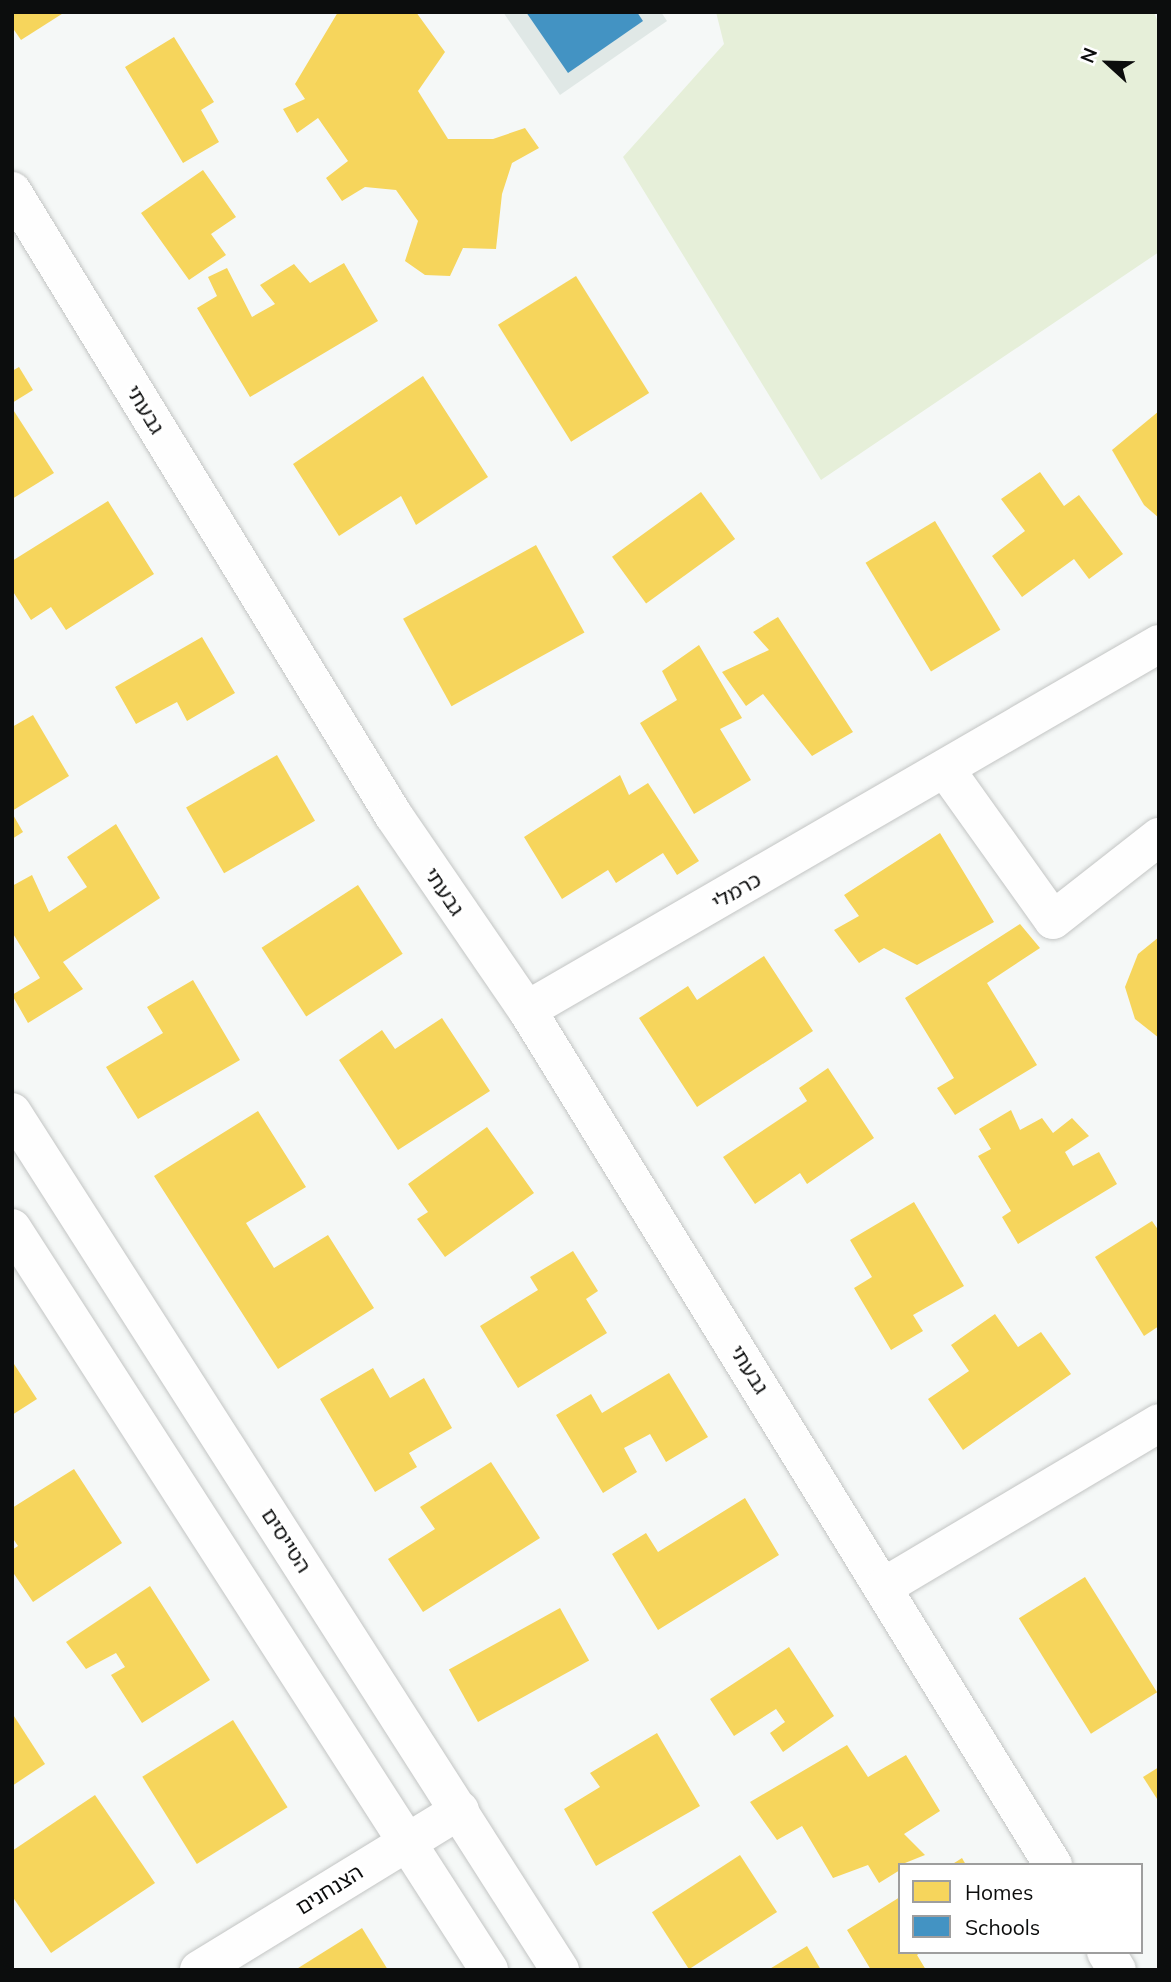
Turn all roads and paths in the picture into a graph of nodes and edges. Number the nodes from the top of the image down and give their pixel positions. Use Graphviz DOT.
graph roads {
  1 [pos="12,191"];
  2 [pos="1159,644"];
  3 [pos="946,770"];
  4 [pos="1159,837"];
  5 [pos="527,1010"];
  6 [pos="12,1112"];
  7 [pos="12,1228"];
  8 [pos="1159,1423"];
  9 [pos="885,1586"];
  10 [pos="460,1810"];
  11 [pos="407,1840"];
  12 [pos="1052,1863"];
  13 [pos="1107,1954"];
  14 [pos="199,1970"];
  15 [pos="489,1970"];
  16 [pos="560,1970"];
  17 [pos="1117,1970"];
  1 -- 5 [label="street, גבעתי"];
  2 -- 3 [label="street, כרמלי"];
  3 -- 4 [label="street"];
  3 -- 5 [label="street, כרמלי"];
  5 -- 9 [label="street, גבעתי"];
  6 -- 10 [label="street, הטייסים"];
  7 -- 11 [label="street"];
  8 -- 9 [label="street"];
  9 -- 12 [label="street, גבעתי"];
  10 -- 11 [label="street, הצנחנים"];
  10 -- 16 [label="street, הטייסים"];
  11 -- 14 [label="street, הצנחנים"];
  11 -- 15 [label="street"];
  13 -- 17 [label="street"];
}
